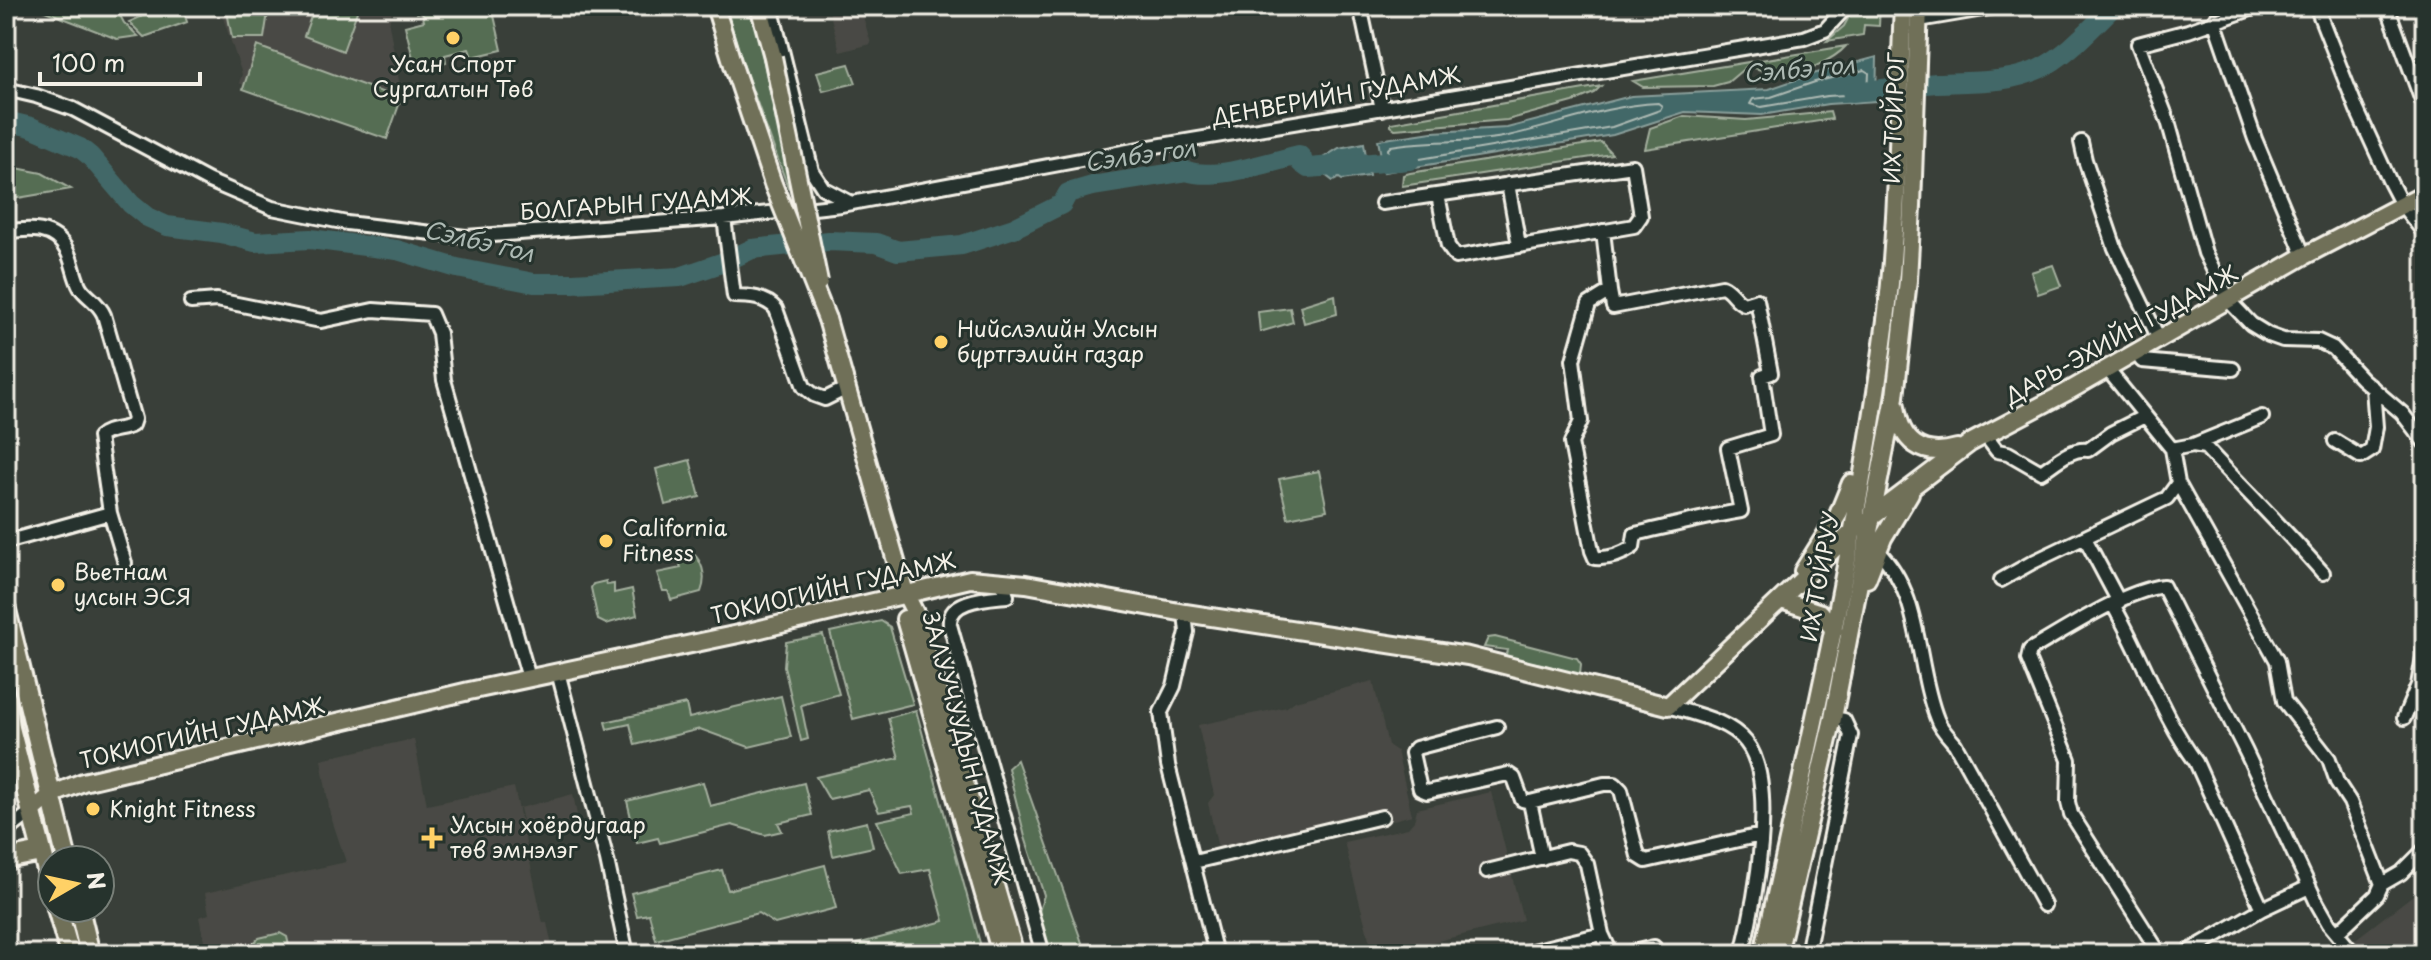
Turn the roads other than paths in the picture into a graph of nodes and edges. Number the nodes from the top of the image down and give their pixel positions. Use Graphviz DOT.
graph roads {
  1 [pos="715,6"];
  2 [pos="759,6"];
  3 [pos="771,6"];
  4 [pos="1360,6"];
  5 [pos="1847,6"];
  6 [pos="1903,6"];
  7 [pos="2001,6"];
  8 [pos="2259,6"];
  9 [pos="2316,6"];
  10 [pos="2387,6"];
  11 [pos="2214,20"];
  12 [pos="1914,22"];
  13 [pos="6,89"];
  14 [pos="2422,101"];
  15 [pos="1382,109"];
  16 [pos="2081,142"];
  17 [pos="1508,184"];
  18 [pos="2425,193"];
  19 [pos="1438,195"];
  20 [pos="851,203"];
  21 [pos="1382,203"];
  22 [pos="1904,205"];
  23 [pos="2402,205"];
  24 [pos="769,214"];
  25 [pos="725,224"];
  26 [pos="1603,231"];
  27 [pos="6,232"];
  28 [pos="2425,234"];
  29 [pos="1519,245"];
  30 [pos="2304,256"];
  31 [pos="1610,291"];
  32 [pos="2229,301"];
  33 [pos="191,302"];
  34 [pos="827,319"];
  35 [pos="2159,339"];
  36 [pos="2135,352"];
  37 [pos="2107,369"];
  38 [pos="2233,369"];
  39 [pos="2373,388"];
  40 [pos="845,389"];
  41 [pos="1895,397"];
  42 [pos="2145,416"];
  43 [pos="2262,417"];
  44 [pos="1978,439"];
  45 [pos="2335,441"];
  46 [pos="2425,443"];
  47 [pos="2193,445"];
  48 [pos="2172,449"];
  49 [pos="1864,456"];
  50 [pos="1924,475"];
  51 [pos="2178,483"];
  52 [pos="110,513"];
  53 [pos="1873,515"];
  54 [pos="1851,533"];
  55 [pos="2085,538"];
  56 [pos="6,542"];
  57 [pos="1878,551"];
  58 [pos="125,563"];
  59 [pos="2323,573"];
  60 [pos="1001,580"];
  61 [pos="2001,580"];
  62 [pos="1795,586"];
  63 [pos="905,593"];
  64 [pos="1781,600"];
  65 [pos="2116,604"];
  66 [pos="6,610"];
  67 [pos="1185,613"];
  68 [pos="1851,618"];
  69 [pos="1834,630"];
  70 [pos="2425,646"];
  71 [pos="558,672"];
  72 [pos="529,678"];
  73 [pos="6,697"];
  74 [pos="1668,706"];
  75 [pos="1833,718"];
  76 [pos="2404,718"];
  77 [pos="1497,727"];
  78 [pos="51,795"];
  79 [pos="1530,802"];
  80 [pos="31,812"];
  81 [pos="1382,817"];
  82 [pos="6,832"];
  83 [pos="1761,835"];
  84 [pos="39,844"];
  85 [pos="63,844"];
  86 [pos="2425,849"];
  87 [pos="36,853"];
  88 [pos="1542,858"];
  89 [pos="6,859"];
  90 [pos="1194,862"];
  91 [pos="1487,871"];
  92 [pos="2382,884"];
  93 [pos="2309,887"];
  94 [pos="2044,905"];
  95 [pos="2262,909"];
  96 [pos="62,924"];
  97 [pos="83,924"];
  98 [pos="2337,933"];
  99 [pos="1602,934"];
  100 [pos="1654,947"];
  101 [pos="1810,953"];
  102 [pos="70,954"];
  103 [pos="90,954"];
  104 [pos="627,954"];
  105 [pos="1001,954"];
  106 [pos="1015,954"];
  107 [pos="1043,954"];
  108 [pos="1216,954"];
  109 [pos="1520,954"];
  110 [pos="1622,954"];
  111 [pos="1742,954"];
  112 [pos="1763,954"];
  113 [pos="1778,954"];
  114 [pos="2160,954"];
  115 [pos="2184,954"];
  116 [pos="2354,954"];
  1 -- 34 [label="main road, bridge"];
  2 -- 34 [label="main road, bridge"];
  3 -- 20 [label="street"];
  4 -- 15 [label="street"];
  5 -- 15 [label="street, ДЕНВЕРИЙН ГУДАМЖ"];
  6 -- 12 [label="main road"];
  7 -- 12 [label="street"];
  8 -- 11 [label="street"];
  9 -- 23 [label="street"];
  10 -- 14 [label="street"];
  11 -- 30 [label="street"];
  11 -- 32 [label="street"];
  12 -- 22 [label="main road, ИХ ТОЙРОГ"];
  12 -- 22 [label="main road, ИХ ТОЙРОГ"];
  13 -- 25 [label="street, БОЛГАРЫН ГУДАМЖ"];
  15 -- 20 [label="street, ДЕНВЕРИЙН ГУДАМЖ"];
  16 -- 35 [label="street"];
  17 -- 19 [label="street"];
  17 -- 26 [label="street"];
  17 -- 29 [label="street"];
  18 -- 23 [label="main road, ДАРЬ-ЭХИЙН ГУДАМЖ"];
  19 -- 21 [label="street"];
  19 -- 29 [label="street"];
  20 -- 24 [label="street, ДЕНВЕРИЙН ГУДАМЖ"];
  22 -- 41 [label="main road, ИХ ТОЙРУУ"];
  22 -- 49 [label="main road, ИХ ТОЙРУУ"];
  23 -- 28 [label="street"];
  23 -- 30 [label="main road, ДАРЬ-ЭХИЙН ГУДАМЖ"];
  24 -- 25 [label="street, БОЛГАРЫН ГУДАМЖ"];
  25 -- 40 [label="street"];
  26 -- 29 [label="street"];
  26 -- 31 [label="street"];
  27 -- 52 [label="street"];
  30 -- 32 [label="main road, ДАРЬ-ЭХИЙН ГУДАМЖ"];
  31 -- 31 [label="street"];
  32 -- 35 [label="main road, ДАРЬ-ЭХИЙН ГУДАМЖ"];
  32 -- 39 [label="street"];
  33 -- 72 [label="street"];
  34 -- 40 [label="main road"];
  35 -- 36 [label="main road, ДАРЬ-ЭХИЙН ГУДАМЖ"];
  36 -- 37 [label="main road, ДАРЬ-ЭХИЙН ГУДАМЖ"];
  36 -- 38 [label="street"];
  37 -- 42 [label="street"];
  37 -- 44 [label="main road, ДАРЬ-ЭХИЙН ГУДАМЖ"];
  39 -- 45 [label="street"];
  39 -- 46 [label="street"];
  40 -- 63 [label="main road"];
  41 -- 44 [label="main road"];
  41 -- 53 [label="main road, ИХ ТОЙРУУ"];
  42 -- 44 [label="street"];
  42 -- 48 [label="street"];
  43 -- 47 [label="street"];
  44 -- 50 [label="main road, ДАРЬ-ЭХИЙН ГУДАМЖ"];
  47 -- 48 [label="street"];
  47 -- 59 [label="street"];
  48 -- 51 [label="street"];
  49 -- 54 [label="main road, ИХ ТОЙРУУ"];
  49 -- 62 [label="main road"];
  50 -- 53 [label="main road, ДАРЬ-ЭХИЙН ГУДАМЖ"];
  50 -- 57 [label="main road"];
  51 -- 55 [label="street"];
  51 -- 92 [label="street"];
  52 -- 56 [label="street"];
  52 -- 58 [label="street"];
  53 -- 54 [label="main road, ДАРЬ-ЭХИЙН ГУДАМЖ"];
  53 -- 68 [label="main road, ИХ ТОЙРУУ"];
  54 -- 62 [label="main road"];
  54 -- 69 [label="main road, ИХ ТОЙРУУ"];
  55 -- 61 [label="street"];
  55 -- 65 [label="street"];
  57 -- 68 [label="main road"];
  57 -- 94 [label="street"];
  60 -- 63 [label="main road, ТОКИОГИЙН ГУДАМЖ"];
  60 -- 67 [label="main road, ТОКИОГИЙН ГУДАМЖ"];
  60 -- 107 [label="street"];
  62 -- 64 [label="main road"];
  63 -- 71 [label="main road, ТОКИОГИЙН ГУДАМЖ"];
  63 -- 105 [label="main road, ЗАЛУУЧУУДЫН ГУДАМЖ"];
  63 -- 106 [label="main road, ЗАЛУУЧУУДЫН ГУДАМЖ"];
  64 -- 69 [label="main road"];
  64 -- 74 [label="main road"];
  65 -- 93 [label="street"];
  65 -- 95 [label="street"];
  65 -- 114 [label="street"];
  66 -- 78 [label="highway"];
  67 -- 74 [label="main road, ТОКИОГИЙН ГУДАМЖ"];
  67 -- 90 [label="street"];
  68 -- 75 [label="main road, ИХ ТОЙРУУ"];
  69 -- 112 [label="main road, ИХ ТОЙРУУ"];
  70 -- 76 [label="street"];
  71 -- 72 [label="main road, ТОКИОГИЙН ГУДАМЖ"];
  71 -- 104 [label="street"];
  72 -- 78 [label="main road, ТОКИОГИЙН ГУДАМЖ"];
  73 -- 80 [label="highway"];
  74 -- 83 [label="street"];
  75 -- 101 [label="street"];
  75 -- 113 [label="main road, ИХ ТОЙРУУ"];
  77 -- 79 [label="street"];
  78 -- 80 [label="main road, ТОКИОГИЙН ГУДАМЖ"];
  78 -- 85 [label="highway"];
  79 -- 83 [label="street"];
  79 -- 88 [label="street"];
  80 -- 82 [label="street"];
  80 -- 84 [label="highway"];
  81 -- 90 [label="street"];
  83 -- 111 [label="street"];
  86 -- 92 [label="street"];
  87 -- 89 [label="highway"];
  88 -- 91 [label="street"];
  88 -- 99 [label="street"];
  90 -- 108 [label="street"];
  92 -- 98 [label="street"];
  93 -- 95 [label="street"];
  93 -- 98 [label="street"];
  95 -- 115 [label="street"];
  96 -- 102 [label="highway"];
  97 -- 103 [label="highway"];
  98 -- 116 [label="street"];
  99 -- 109 [label="street"];
  99 -- 110 [label="street"];
  100 -- 110 [label="street"];
}
